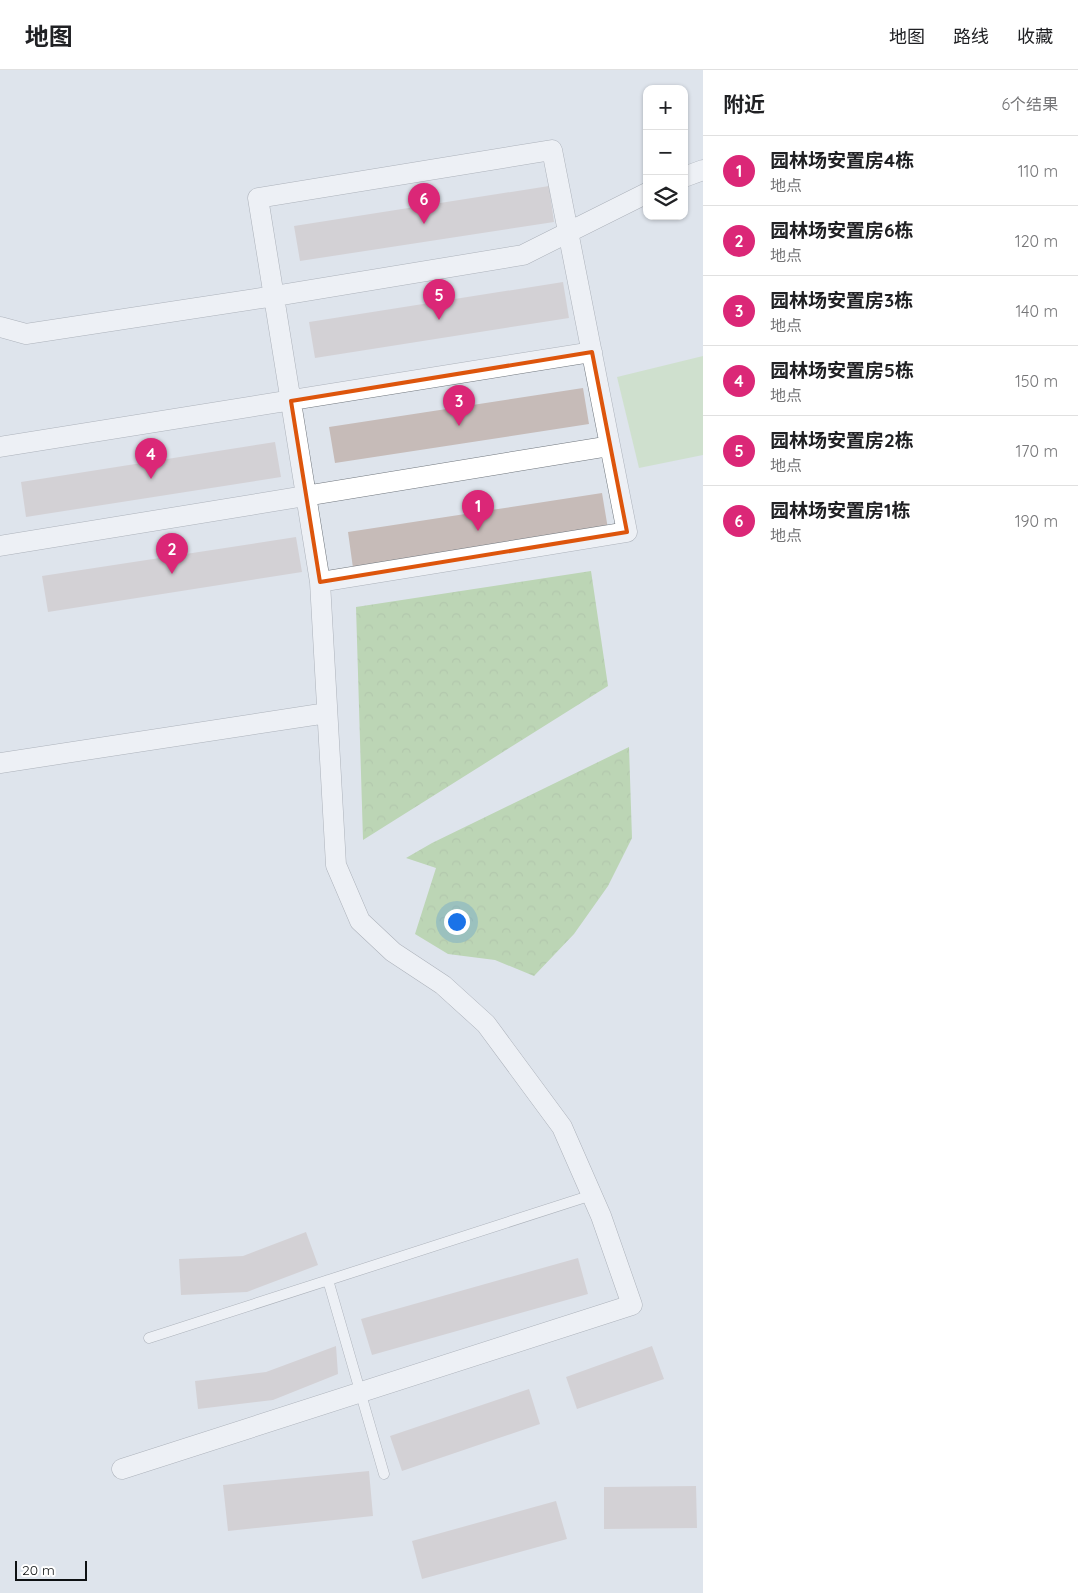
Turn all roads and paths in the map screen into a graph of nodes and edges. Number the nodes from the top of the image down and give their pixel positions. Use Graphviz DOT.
graph roads {
  1 [pos="703,170"];
  2 [pos="688,176"];
  3 [pos="643,195"];
  4 [pos="568,233"];
  5 [pos="275,296"];
  6 [pos="0,327"];
  7 [pos="592,352"];
  8 [pos="291,400"];
  9 [pos="610,446"];
  10 [pos="0,447"];
  11 [pos="307,496"];
  12 [pos="0,546"];
  13 [pos="320,582"];
  14 [pos="327,713"];
  15 [pos="0,763"];
  16 [pos="592,1195"];
  17 [pos="328,1280"];
  18 [pos="149,1338"];
  19 [pos="361,1392"];
  20 [pos="122,1469"];
  21 [pos="384,1474"];
  1 -- 2 [label="street"];
  3 -- 4 [label="street"];
  4 -- 5 [label="street"];
  4 -- 5 [label="street"];
  4 -- 7 [label="street"];
  5 -- 6 [label="street"];
  5 -- 8 [label="street"];
  7 -- 8 [label="street"];
  7 -- 9 [label="street"];
  8 -- 10 [label="street"];
  8 -- 11 [label="street"];
  9 -- 11 [label="street"];
  9 -- 13 [label="street"];
  11 -- 12 [label="street"];
  11 -- 13 [label="street"];
  13 -- 14 [label="street"];
  14 -- 15 [label="street"];
  14 -- 16 [label="street"];
  16 -- 17 [label="lane"];
  16 -- 19 [label="street"];
  17 -- 18 [label="lane"];
  17 -- 19 [label="lane"];
  19 -- 20 [label="street"];
  19 -- 21 [label="lane"];
}
